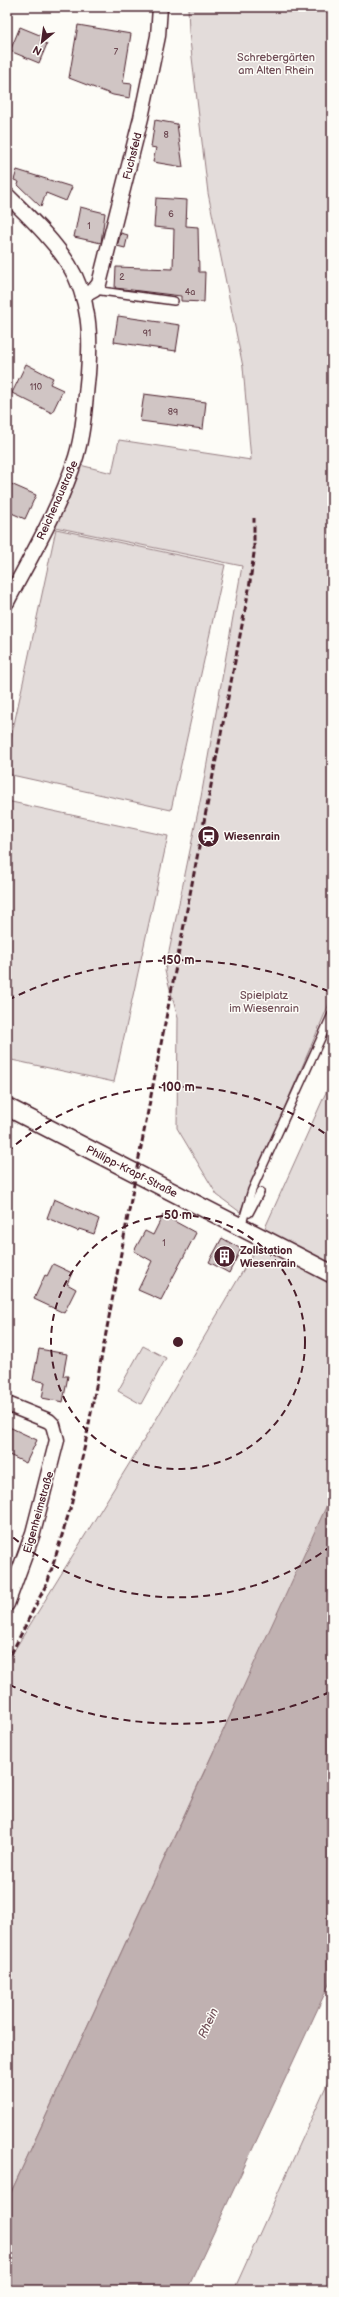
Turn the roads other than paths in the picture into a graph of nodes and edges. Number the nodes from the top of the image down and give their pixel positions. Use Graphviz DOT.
graph roads {
  1 [pos="160,7"];
  2 [pos="7,195"];
  3 [pos="89,293"];
  4 [pos="174,301"];
  5 [pos="7,602"];
  6 [pos="332,1014"];
  7 [pos="7,1107"];
  8 [pos="260,1192"];
  9 [pos="241,1227"];
  10 [pos="332,1274"];
  11 [pos="7,1404"];
  12 [pos="7,1604"];
  1 -- 3 [label="street, Fuchsfeld"];
  2 -- 3 [label="street, Reichenaustraße"];
  3 -- 4 [label="lane"];
  3 -- 5 [label="street, Reichenaustraße"];
  6 -- 9 [label="lane"];
  7 -- 9 [label="street, Philipp-Krapf-Straße"];
  8 -- 9 [label="lane"];
  9 -- 10 [label="street, Philipp-Krapf-Straße"];
  11 -- 12 [label="street, Eigenheimstraße"];
}
